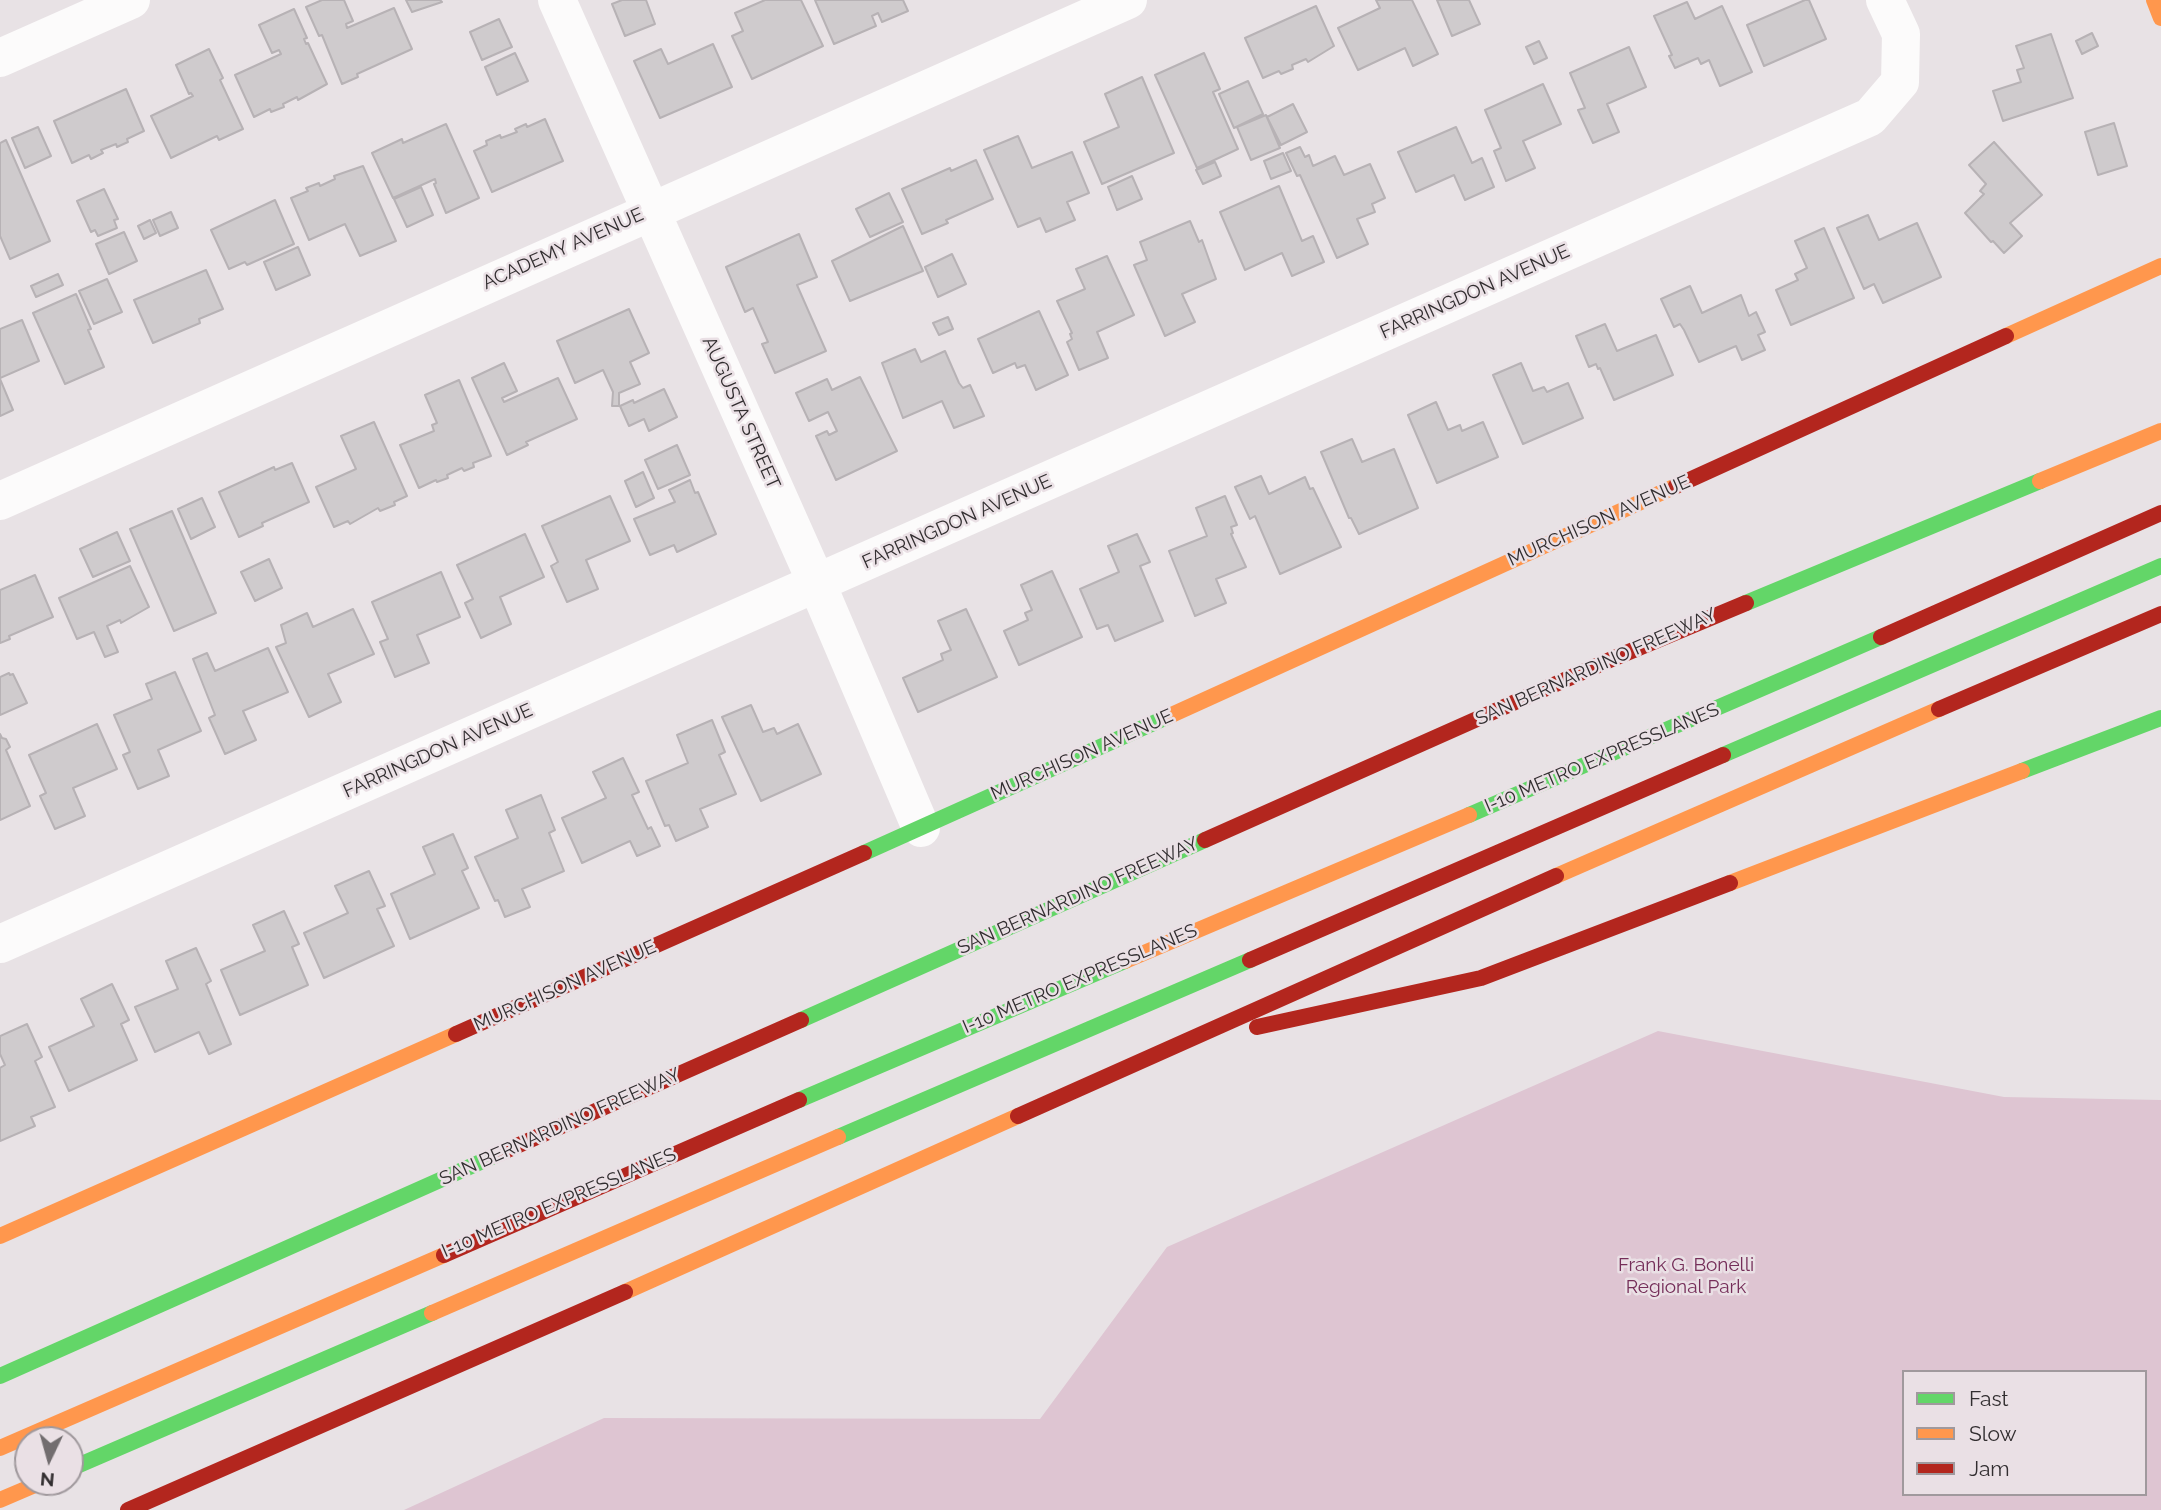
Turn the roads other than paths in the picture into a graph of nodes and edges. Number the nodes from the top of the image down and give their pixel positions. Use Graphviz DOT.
graph roads {
  1 [pos="131,0"];
  2 [pos="557,0"];
  3 [pos="1128,0"];
  4 [pos="1885,0"];
  5 [pos="2154,0"];
  6 [pos="2161,18"];
  7 [pos="0,58"];
  8 [pos="651,210"];
  9 [pos="2161,266"];
  10 [pos="2161,431"];
  11 [pos="0,500"];
  12 [pos="2161,513"];
  13 [pos="2161,566"];
  14 [pos="817,584"];
  15 [pos="2161,614"];
  16 [pos="2161,718"];
  17 [pos="921,828"];
  18 [pos="0,944"];
  19 [pos="1180,1044"];
  20 [pos="0,1236"];
  21 [pos="0,1376"];
  22 [pos="0,1448"];
  23 [pos="84,1463"];
  24 [pos="128,1510"];
  1 -- 7 [label="street"];
  2 -- 8 [label="street, AUGUSTA STREET"];
  3 -- 8 [label="street, ACADEMY AVENUE"];
  4 -- 14 [label="street, FARRINGDON AVENUE"];
  5 -- 6 [label="main road"];
  8 -- 11 [label="street, ACADEMY AVENUE"];
  8 -- 14 [label="street, AUGUSTA STREET"];
  9 -- 17 [label="main road, MURCHISON AVENUE"];
  10 -- 21 [label="main road, SAN BERNARDINO FREEWAY"];
  12 -- 22 [label="main road, I-10 METRO EXPRESSLANES"];
  13 -- 23 [label="main road"];
  14 -- 17 [label="street, AUGUSTA STREET"];
  14 -- 18 [label="street, FARRINGDON AVENUE"];
  15 -- 19 [label="main road"];
  16 -- 19 [label="main road"];
  17 -- 20 [label="main road, MURCHISON AVENUE"];
  19 -- 24 [label="main road"];
}
